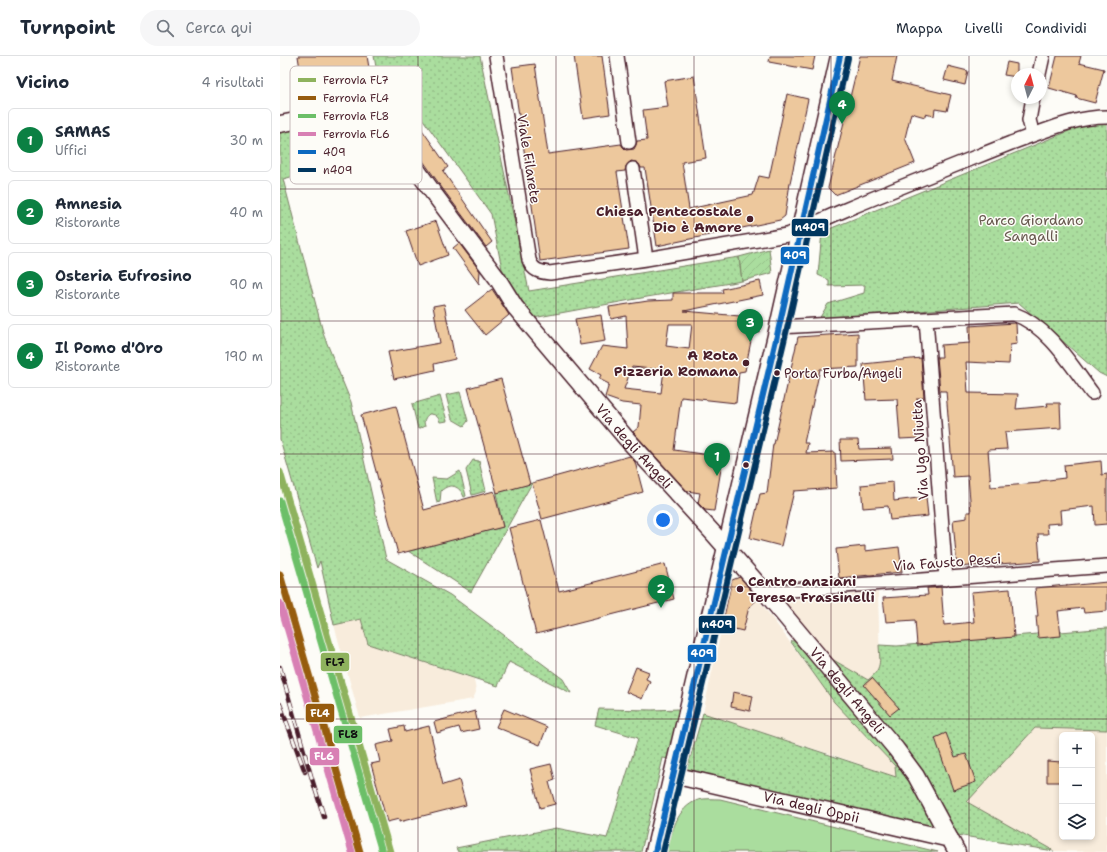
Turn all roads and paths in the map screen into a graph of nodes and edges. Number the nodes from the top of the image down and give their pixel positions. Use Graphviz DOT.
graph roads {
  1 [pos="496,56"];
  2 [pos="617,56"];
  3 [pos="840,56"];
  4 [pos="1043,56"];
  5 [pos="1040,68"];
  6 [pos="1032,104"];
  7 [pos="1107,117"];
  8 [pos="1033,135"];
  9 [pos="629,142"];
  10 [pos="633,169"];
  11 [pos="422,176"];
  12 [pos="800,230"];
  13 [pos="646,259"];
  14 [pos="926,319"];
  15 [pos="778,327"];
  16 [pos="1092,393"];
  17 [pos="726,547"];
  18 [pos="1107,566"];
  19 [pos="946,579"];
  20 [pos="765,592"];
  21 [pos="673,775"];
  22 [pos="953,846"];
  23 [pos="656,852"];
  1 -- 13 [label="street, Viale Filarete"];
  2 -- 9 [label="street"];
  3 -- 12 [label="main road"];
  4 -- 5 [label="street"];
  6 -- 8 [label="street"];
  7 -- 8 [label="street"];
  8 -- 12 [label="street"];
  10 -- 13 [label="street"];
  11 -- 17 [label="street, Via degli Angeli"];
  12 -- 13 [label="street"];
  12 -- 15 [label="main road"];
  14 -- 15 [label="street"];
  14 -- 16 [label="street"];
  14 -- 19 [label="street, Via Ugo Niutta"];
  15 -- 17 [label="main road"];
  17 -- 20 [label="street, Via degli Angeli"];
  17 -- 21 [label="main road"];
  18 -- 19 [label="street, Via Fausto Pesci"];
  19 -- 20 [label="street, Via Fausto Pesci"];
  20 -- 22 [label="street, Via degli Angeli"];
  21 -- 22 [label="street, Via degli Oppii"];
  21 -- 23 [label="main road"];
}
